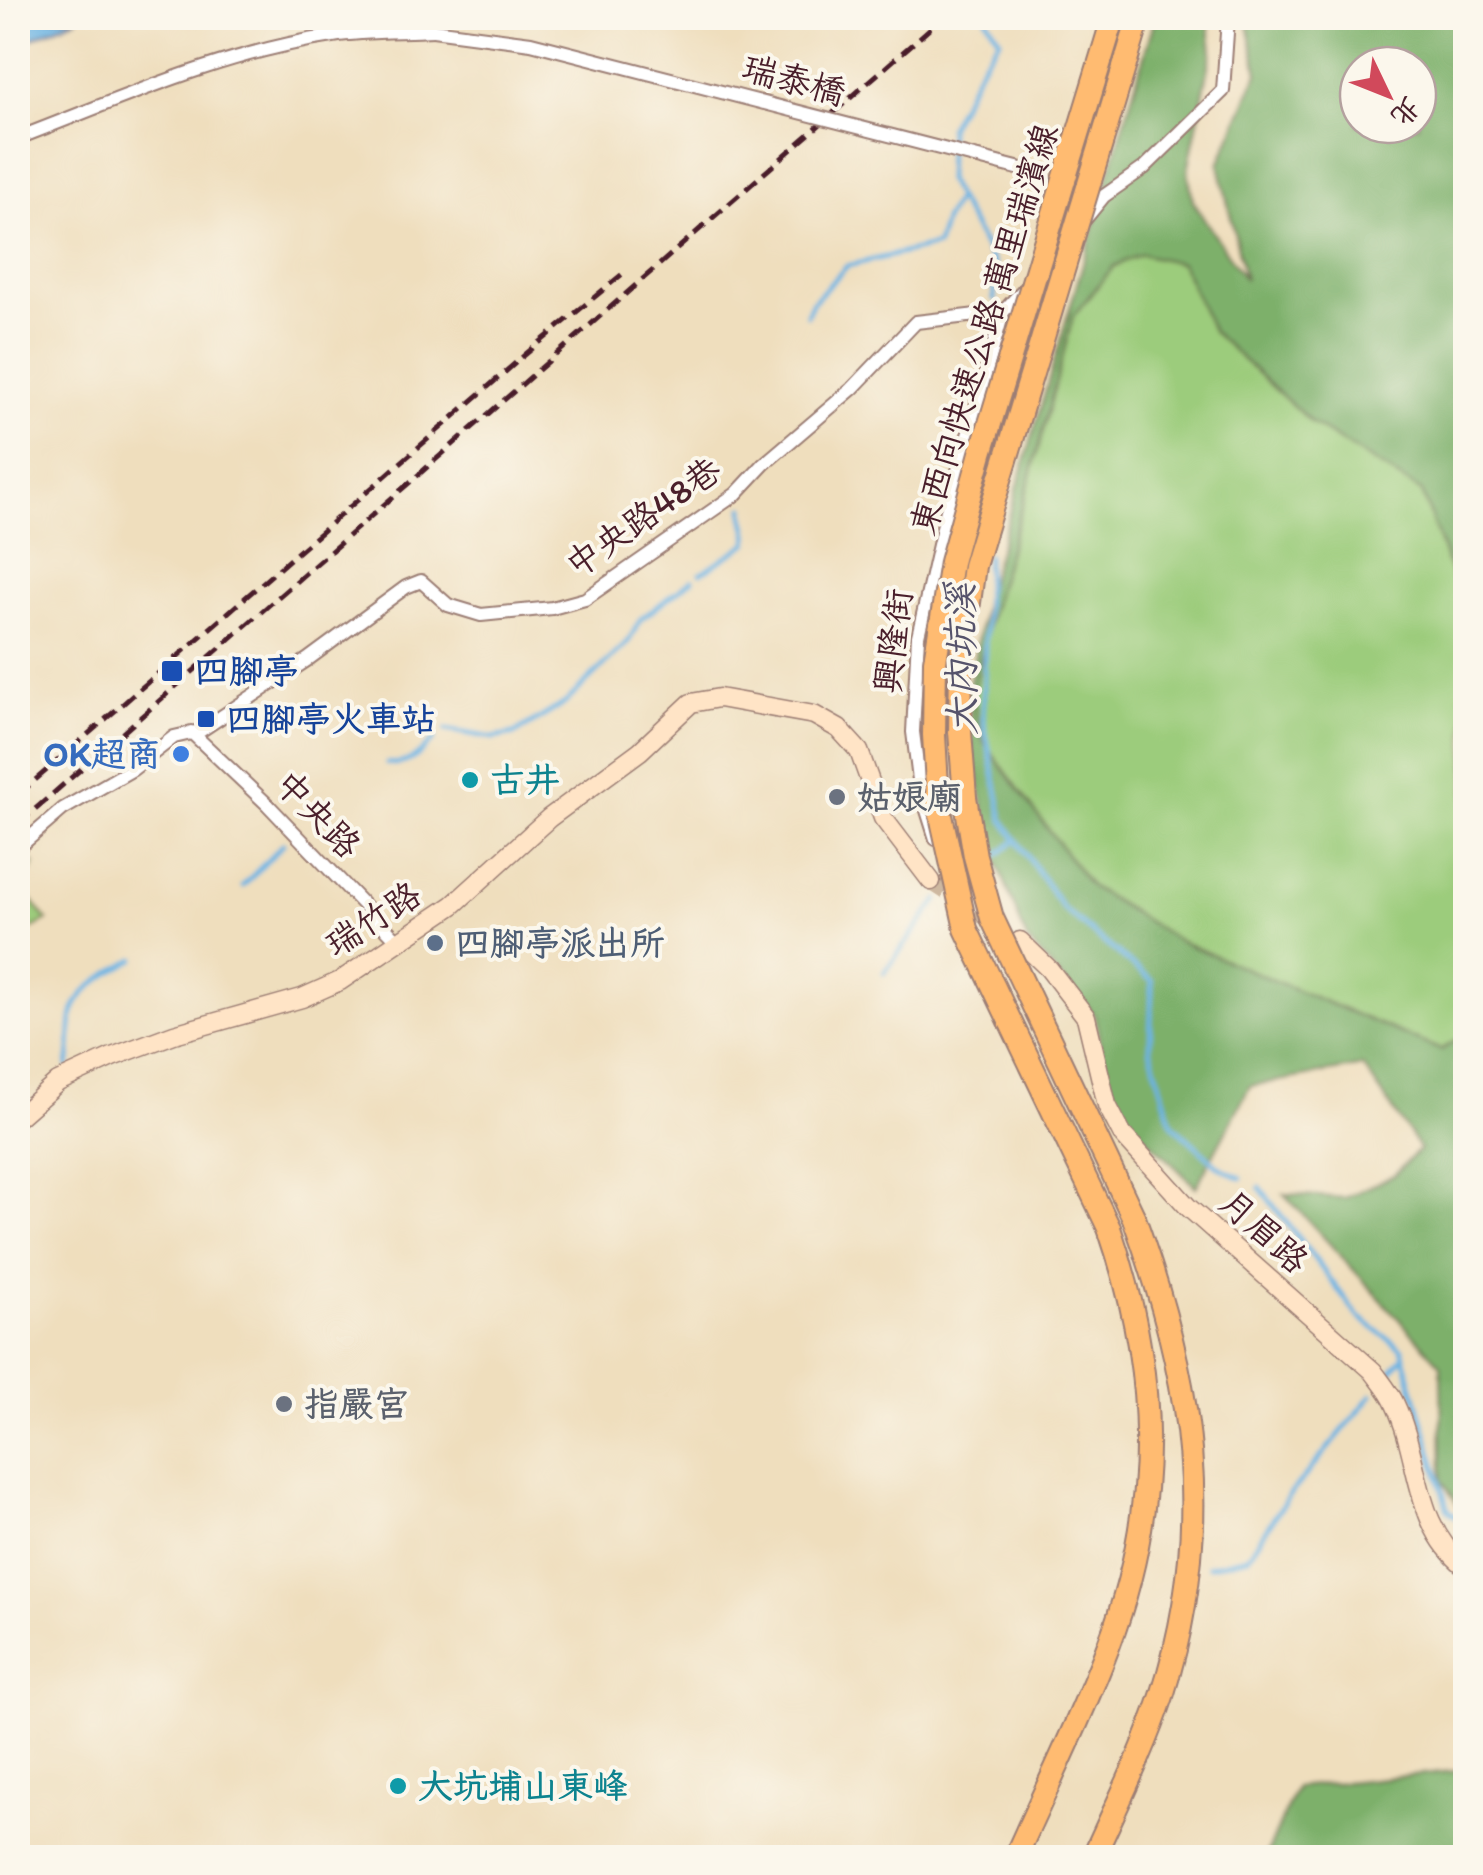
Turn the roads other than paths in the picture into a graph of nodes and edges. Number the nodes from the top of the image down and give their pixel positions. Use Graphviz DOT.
graph roads {
  1 [pos="1114,18"];
  2 [pos="1139,18"];
  3 [pos="1228,18"];
  4 [pos="18,138"];
  5 [pos="1027,173"];
  6 [pos="1104,196"];
  7 [pos="1054,257"];
  8 [pos="1003,312"];
  9 [pos="191,732"];
  10 [pos="18,848"];
  11 [pos="931,881"];
  12 [pos="949,890"];
  13 [pos="1020,941"];
  14 [pos="399,942"];
  15 [pos="18,1117"];
  16 [pos="1466,1567"];
  17 [pos="1015,1858"];
  18 [pos="1094,1858"];
  1 -- 17 [label="highway, 東西向快速公路 萬里瑞濱線, bridge"];
  2 -- 18 [label="highway, 東西向快速公路 萬里瑞濱線, bridge"];
  3 -- 6 [label="street, 興隆街"];
  4 -- 5 [label="street, 瑞泰橋, bridge"];
  5 -- 6 [label="street, 瑞泰橋"];
  5 -- 7 [label="street"];
  6 -- 7 [label="street, 興隆街"];
  7 -- 8 [label="street, 興隆街"];
  8 -- 9 [label="street, 中央路48巷"];
  8 -- 12 [label="street, 興隆街"];
  9 -- 10 [label="street"];
  9 -- 14 [label="street, 中央路"];
  11 -- 14 [label="street, 瑞竹路"];
  13 -- 16 [label="street, 月眉路"];
  14 -- 15 [label="street, 瑞竹路"];
}
